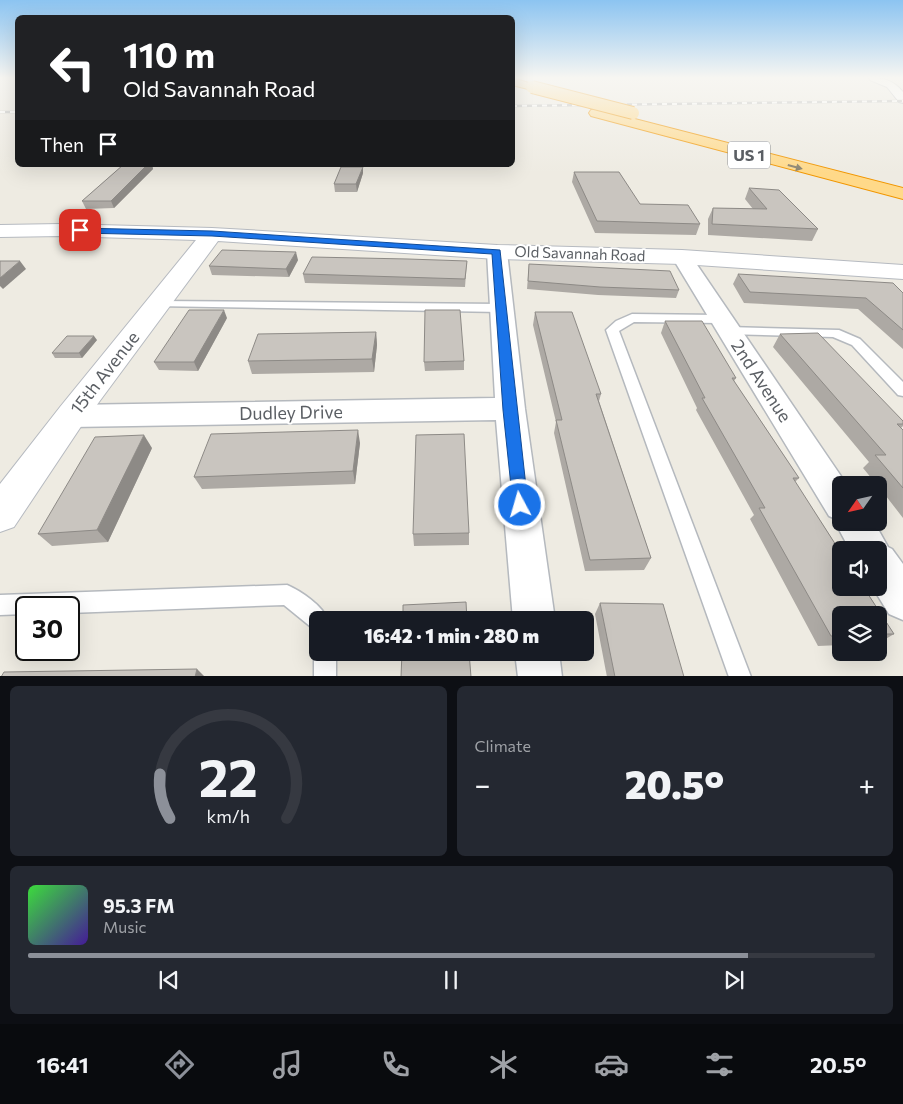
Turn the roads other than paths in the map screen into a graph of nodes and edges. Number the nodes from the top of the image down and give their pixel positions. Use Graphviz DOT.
graph roads {
  1 [pos="583,110"];
  2 [pos="620,110"];
  3 [pos="878,172"];
  4 [pos="903,194"];
  5 [pos="0,231"];
  6 [pos="212,234"];
  7 [pos="496,252"];
  8 [pos="682,257"];
  9 [pos="900,273"];
  10 [pos="158,304"];
  11 [pos="501,308"];
  12 [pos="724,325"];
  13 [pos="903,391"];
  14 [pos="510,410"];
  15 [pos="72,416"];
  16 [pos="832,491"];
  17 [pos="0,514"];
  18 [pos="887,575"];
  19 [pos="903,600"];
  20 [pos="0,605"];
  21 [pos="533,611"];
  22 [pos="309,613"];
  23 [pos="325,661"];
  24 [pos="538,661"];
  25 [pos="325,676"];
  26 [pos="540,676"];
  27 [pos="740,676"];
  1 -- 4 [label="highway, US 1, one-way"];
  2 -- 3 [label="highway, US 1, bridge"];
  5 -- 6 [label="street, Old Savannah Road"];
  6 -- 7 [label="street, Old Savannah Road"];
  6 -- 10 [label="street, 15th Avenue"];
  7 -- 8 [label="street, Old Savannah Road"];
  7 -- 11 [label="street"];
  8 -- 9 [label="street, Old Savannah Road"];
  8 -- 12 [label="street, 2nd Avenue"];
  10 -- 11 [label="lane"];
  10 -- 15 [label="street, 15th Avenue"];
  11 -- 14 [label="street"];
  12 -- 13 [label="lane"];
  12 -- 16 [label="street, 2nd Avenue"];
  12 -- 27 [label="lane"];
  14 -- 15 [label="street, Dudley Drive"];
  14 -- 21 [label="street"];
  15 -- 17 [label="street, 15th Avenue"];
  18 -- 19 [label="street"];
  20 -- 22 [label="lane"];
  23 -- 25 [label="lane"];
  24 -- 26 [label="street"];
}
